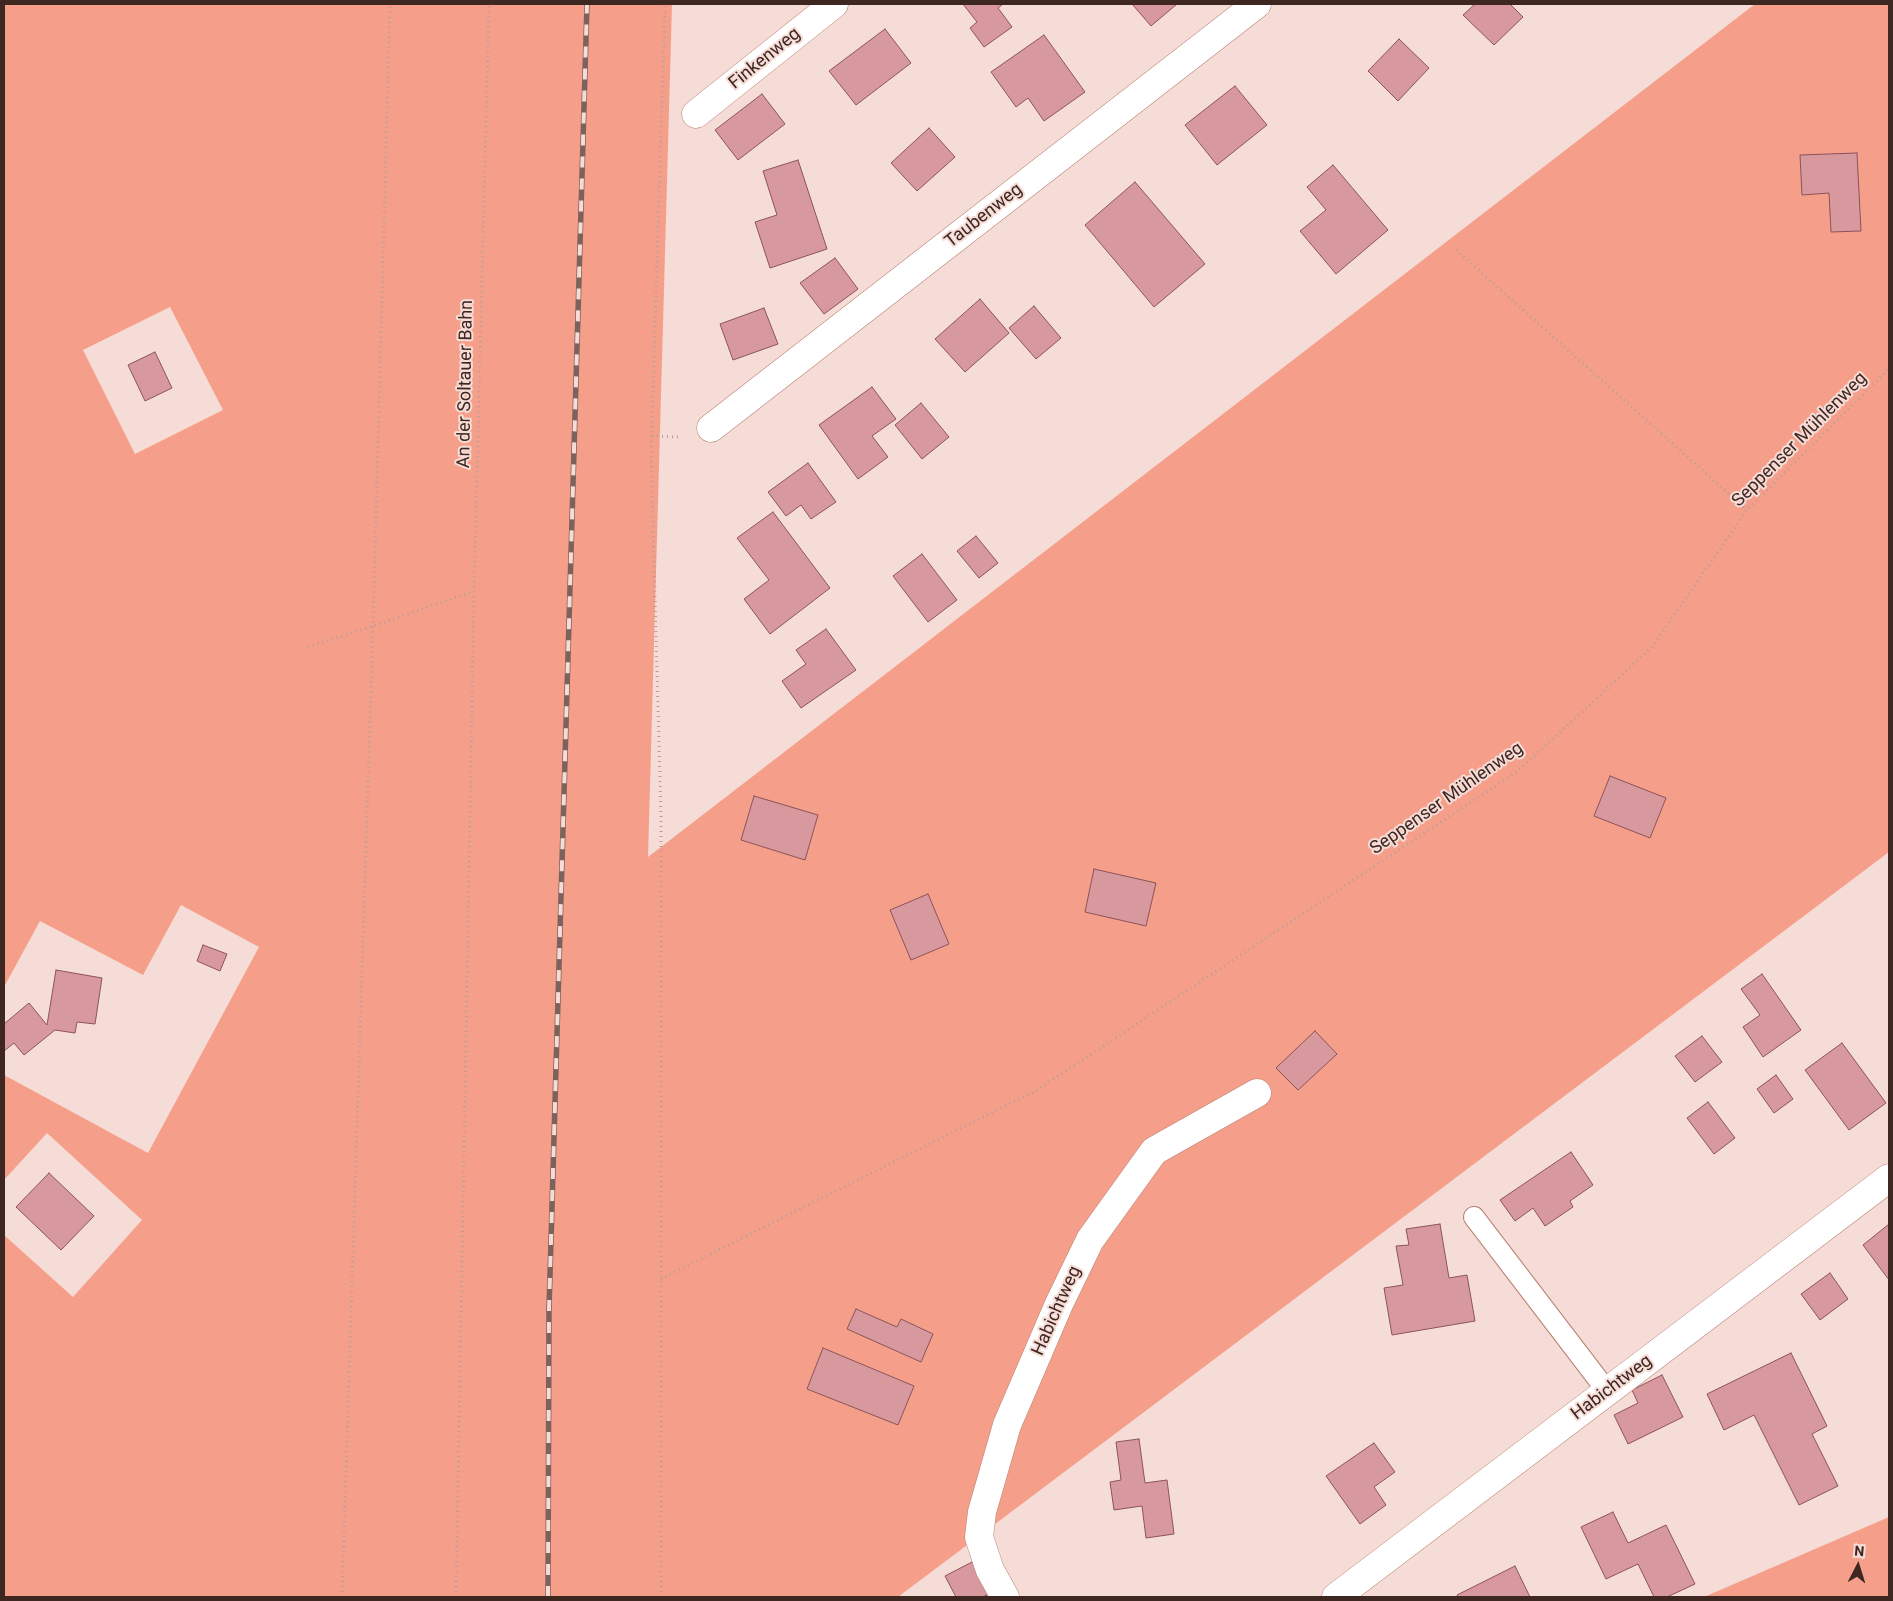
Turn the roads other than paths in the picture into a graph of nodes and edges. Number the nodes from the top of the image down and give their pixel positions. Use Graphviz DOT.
graph roads {
  1 [pos="834,4"];
  2 [pos="1258,4"];
  3 [pos="696,114"];
  4 [pos="711,428"];
  5 [pos="1257,1093"];
  6 [pos="1889,1178"];
  7 [pos="1474,1216"];
  8 [pos="1608,1391"];
  9 [pos="1005,1597"];
  10 [pos="1336,1597"];
  1 -- 3 [label="street, Finkenweg"];
  2 -- 4 [label="street, Taubenweg"];
  5 -- 9 [label="street, Habichtweg"];
  6 -- 8 [label="street, Habichtweg"];
  7 -- 8 [label="lane"];
  8 -- 10 [label="street, Habichtweg"];
}
